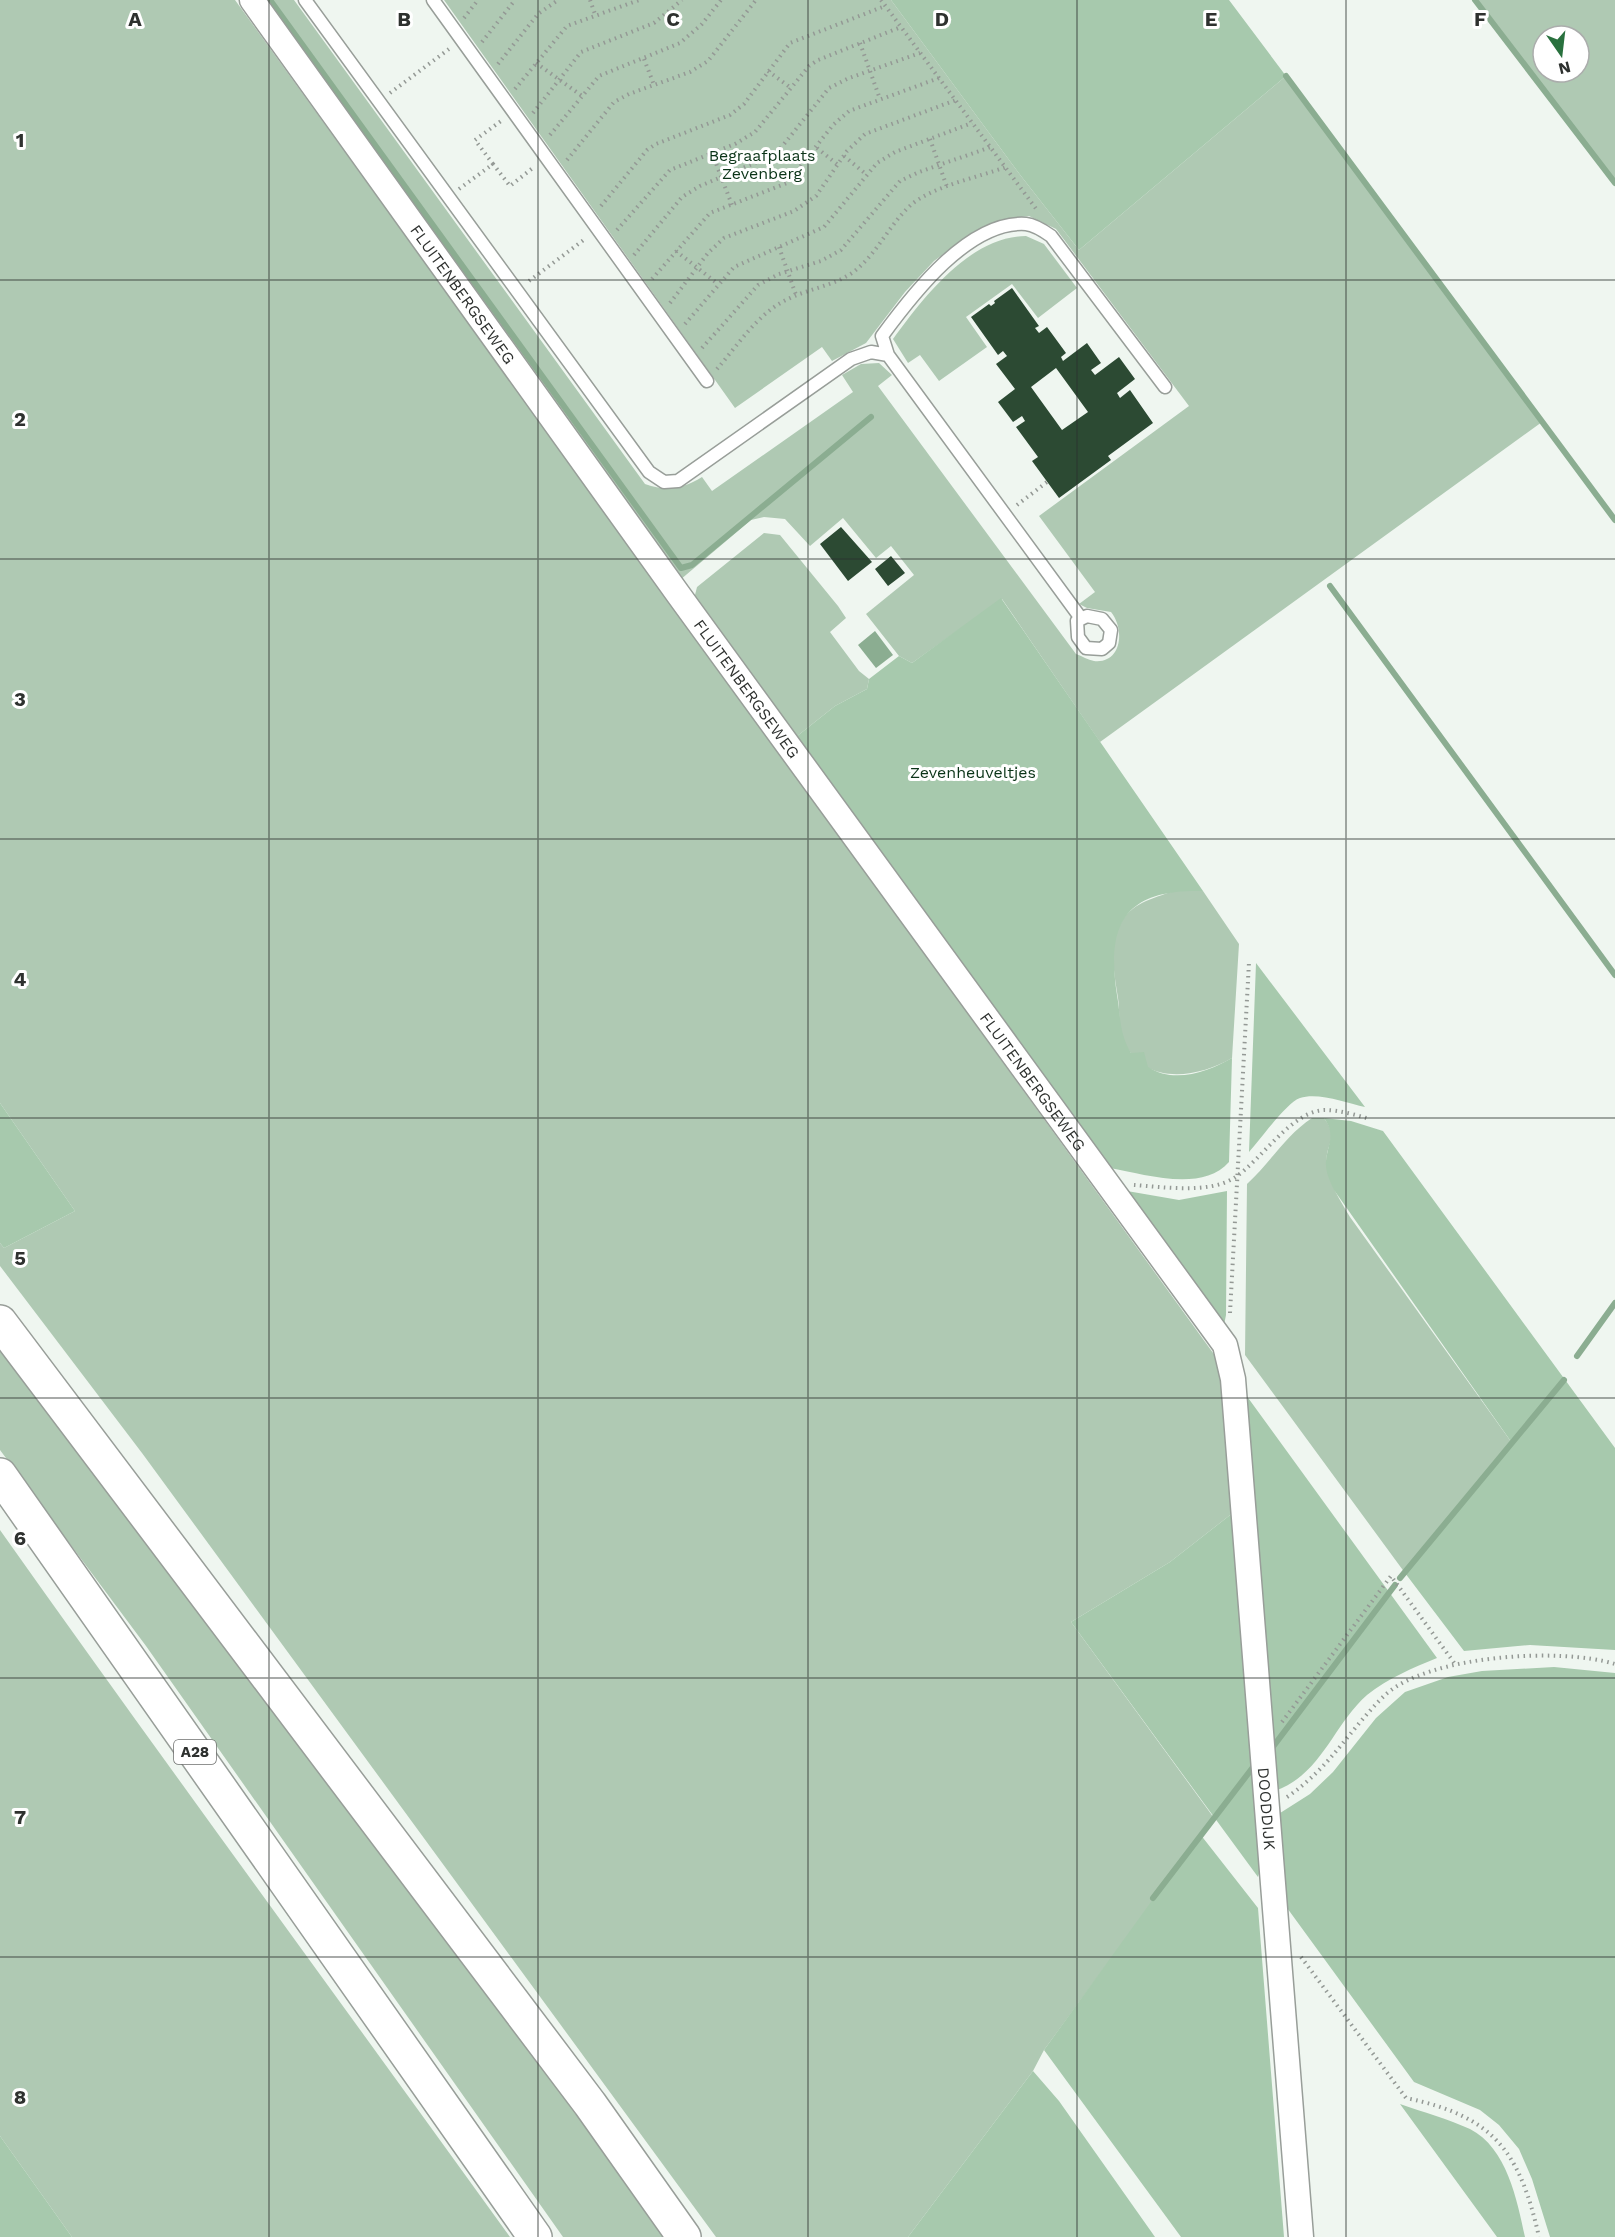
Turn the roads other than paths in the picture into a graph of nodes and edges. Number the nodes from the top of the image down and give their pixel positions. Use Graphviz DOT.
graph roads {
  1 [pos="252,0"];
  2 [pos="305,0"];
  3 [pos="433,0"];
  4 [pos="888,355"];
  5 [pos="707,381"];
  6 [pos="1165,387"];
  7 [pos="1080,617"];
  8 [pos="0,1322"];
  9 [pos="1233,1379"];
  10 [pos="0,1475"];
  11 [pos="535,2237"];
  12 [pos="684,2237"];
  13 [pos="1301,2237"];
  1 -- 9 [label="street, FLUITENBERGSEWEG"];
  2 -- 4 [label="lane"];
  3 -- 5 [label="lane"];
  4 -- 6 [label="lane"];
  4 -- 7 [label="lane"];
  8 -- 12 [label="highway"];
  9 -- 13 [label="street, DOODDIJK"];
  10 -- 11 [label="highway, A28"];
}
